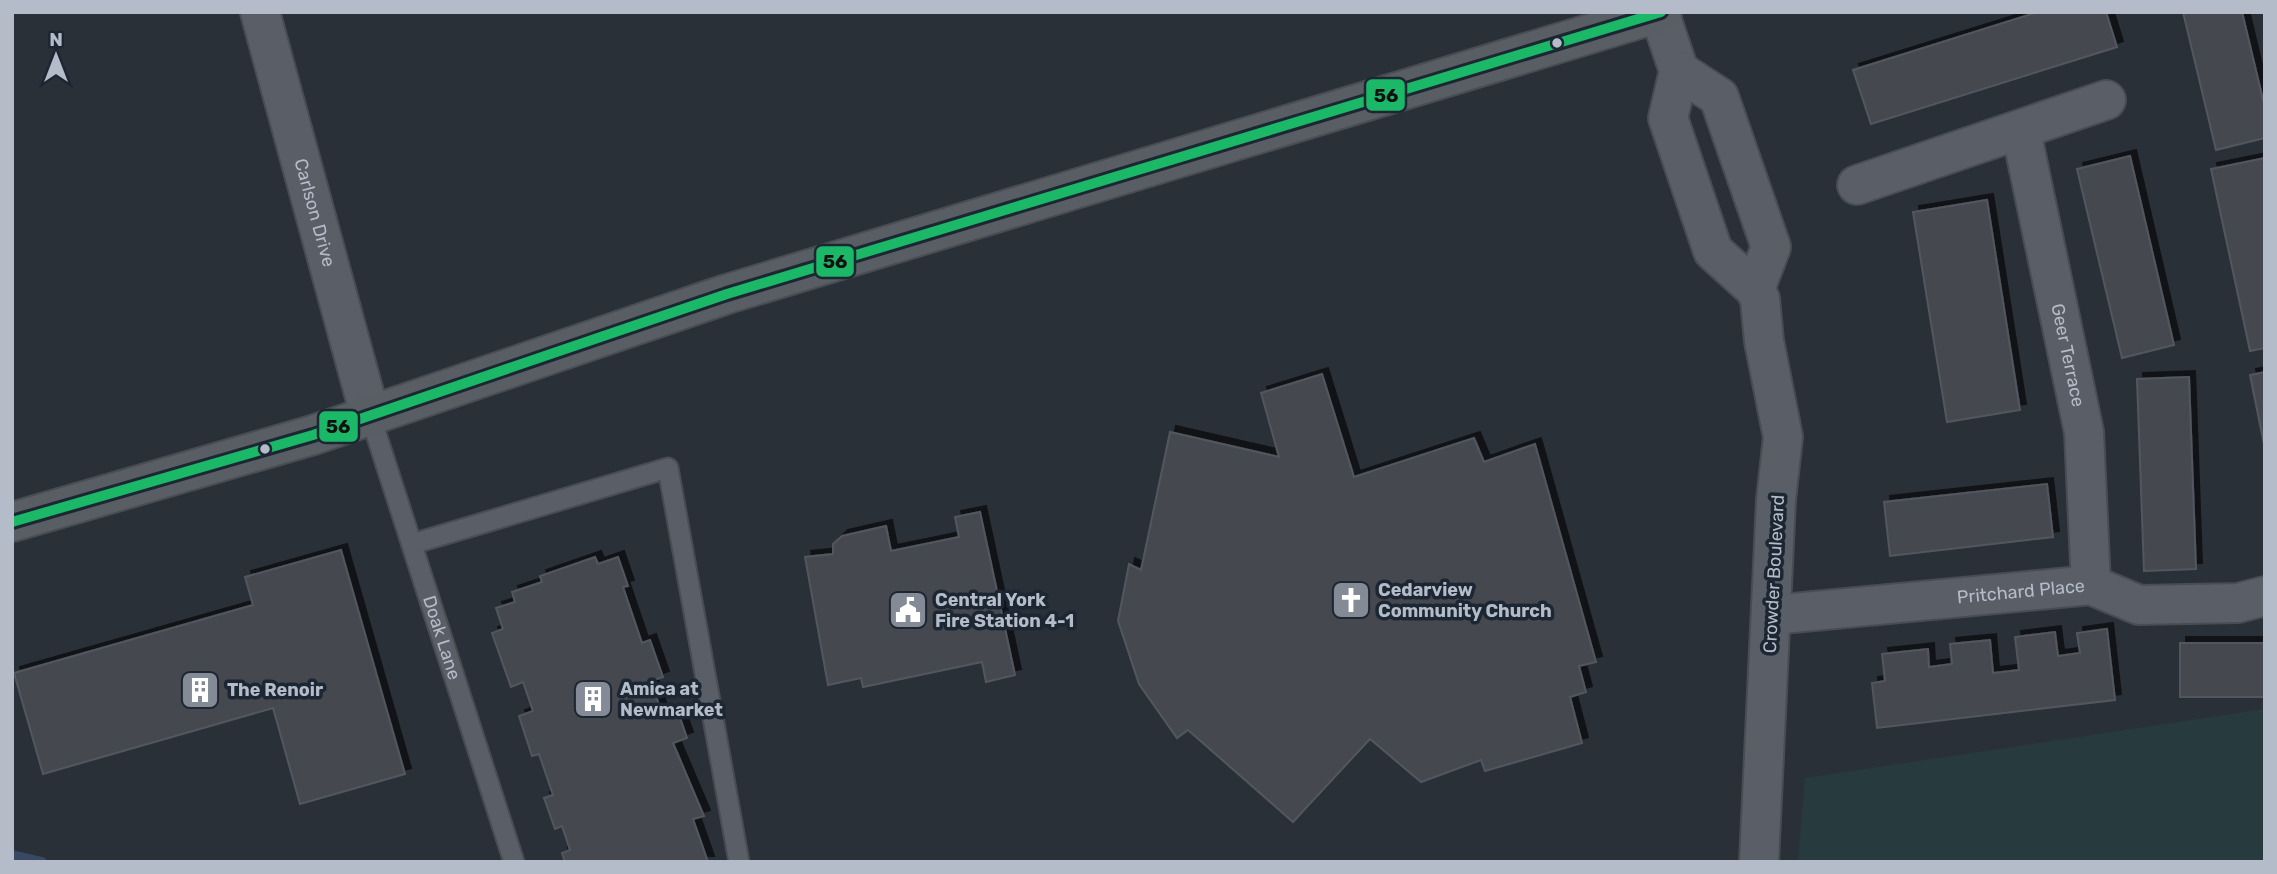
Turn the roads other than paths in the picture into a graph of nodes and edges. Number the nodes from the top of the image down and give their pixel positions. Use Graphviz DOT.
graph roads {
  1 [pos="260,12"];
  2 [pos="1660,12"];
  3 [pos="1679,71"];
  4 [pos="2106,100"];
  5 [pos="2021,131"];
  6 [pos="1857,185"];
  7 [pos="1755,289"];
  8 [pos="370,415"];
  9 [pos="12,522"];
  10 [pos="412,544"];
  11 [pos="2091,585"];
  12 [pos="2265,596"];
  13 [pos="1772,615"];
  14 [pos="514,862"];
  15 [pos="739,862"];
  16 [pos="1759,862"];
  1 -- 8 [label="street, Carlson Drive"];
  2 -- 3 [label="street"];
  2 -- 8 [label="main road"];
  3 -- 7 [label="street"];
  3 -- 7 [label="street"];
  4 -- 5 [label="street"];
  5 -- 6 [label="street"];
  5 -- 11 [label="street, Geer Terrace"];
  7 -- 13 [label="street, Crowder Boulevard"];
  8 -- 9 [label="main road"];
  8 -- 10 [label="lane, Doak Lane"];
  10 -- 14 [label="lane, Doak Lane"];
  10 -- 15 [label="lane"];
  11 -- 12 [label="street, Pritchard Place"];
  11 -- 13 [label="street, Pritchard Place"];
  13 -- 16 [label="street, Crowder Boulevard"];
}
